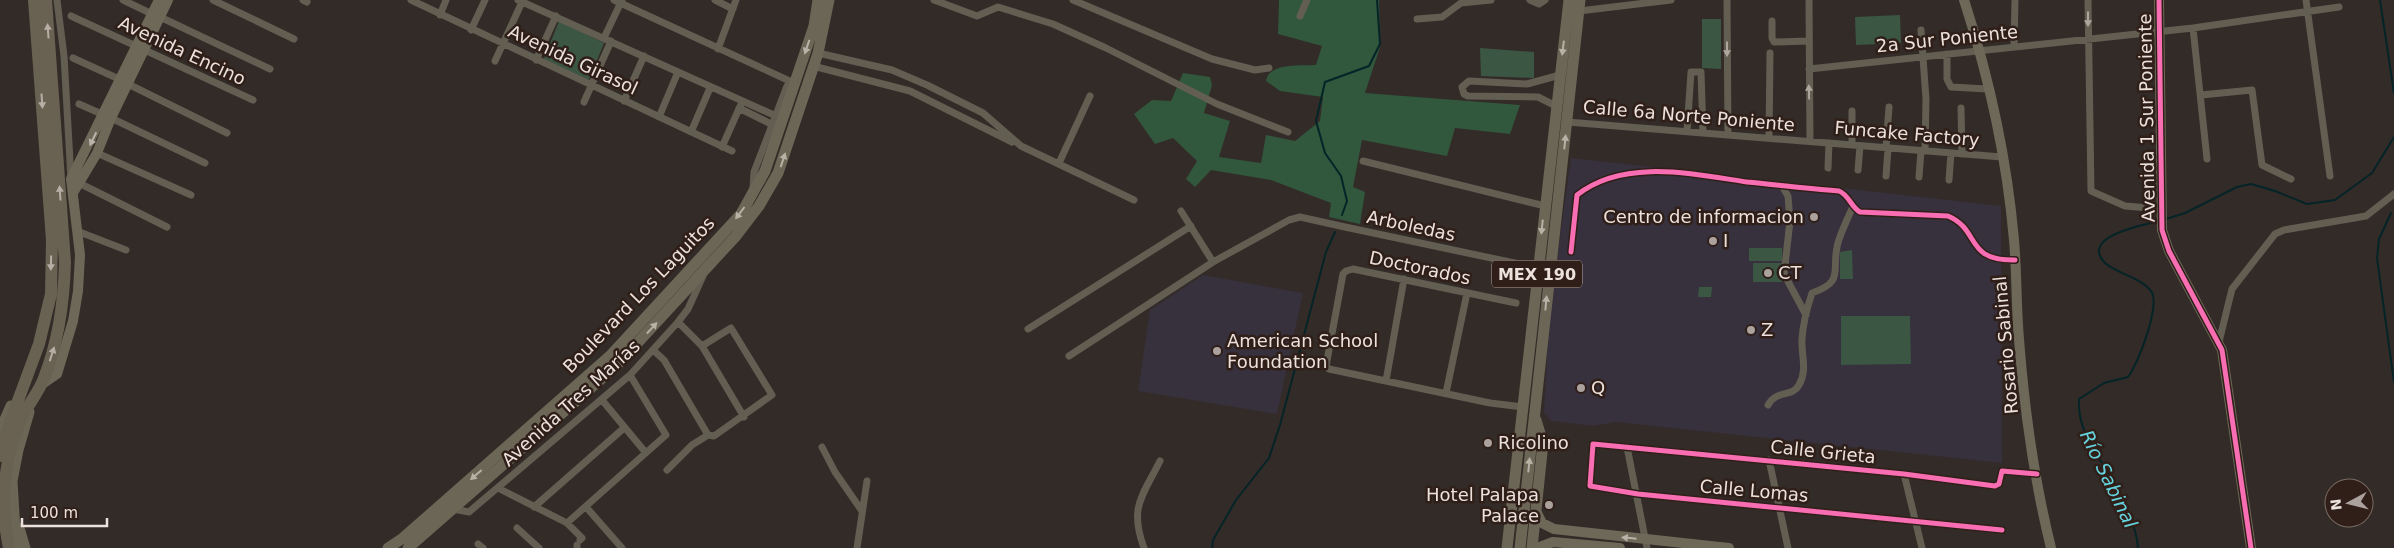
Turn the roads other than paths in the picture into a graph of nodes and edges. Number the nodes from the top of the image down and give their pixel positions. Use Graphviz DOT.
graph roads {
  1 [pos="34,0"];
  2 [pos="46,0"];
  3 [pos="57,0"];
  4 [pos="123,0"];
  5 [pos="159,0"];
  6 [pos="168,0"];
  7 [pos="213,0"];
  8 [pos="411,0"];
  9 [pos="446,0"];
  10 [pos="484,0"];
  11 [pos="715,0"];
  12 [pos="736,0"];
  13 [pos="818,0"];
  14 [pos="829,0"];
  15 [pos="934,0"];
  16 [pos="1073,0"];
  17 [pos="1307,0"];
  18 [pos="1490,0"];
  19 [pos="1530,0"];
  20 [pos="1545,0"];
  21 [pos="1569,0"];
  22 [pos="1670,0"];
  23 [pos="1727,0"];
  24 [pos="1809,0"];
  25 [pos="1964,0"];
  26 [pos="2015,0"];
  27 [pos="2088,0"];
  28 [pos="2159,0"];
  29 [pos="2306,0"];
  30 [pos="520,1"];
  31 [pos="619,1"];
  32 [pos="1655,1"];
  33 [pos="1580,6"];
  34 [pos="2339,7"];
  35 [pos="733,9"];
  36 [pos="2307,11"];
  37 [pos="440,15"];
  38 [pos="70,16"];
  39 [pos="156,16"];
  40 [pos="556,16"];
  41 [pos="1300,16"];
  42 [pos="1418,19"];
  43 [pos="1772,21"];
  44 [pos="2193,28"];
  45 [pos="471,30"];
  46 [pos="1921,30"];
  47 [pos="2160,31"];
  48 [pos="2088,38"];
  49 [pos="294,39"];
  50 [pos="608,40"];
  51 [pos="1808,41"];
  52 [pos="503,43"];
  53 [pos="2014,47"];
  54 [pos="140,48"];
  55 [pos="718,49"];
  56 [pos="1979,50"];
  57 [pos="818,53"];
  58 [pos="1770,53"];
  59 [pos="1947,54"];
  60 [pos="644,56"];
  61 [pos="1924,57"];
  62 [pos="73,58"];
  63 [pos="536,60"];
  64 [pos="495,61"];
  65 [pos="813,66"];
  66 [pos="1269,68"];
  67 [pos="1809,68"];
  68 [pos="270,70"];
  69 [pos="678,72"];
  70 [pos="1560,75"];
  71 [pos="124,82"];
  72 [pos="794,83"];
  73 [pos="591,86"];
  74 [pos="710,88"];
  75 [pos="1987,89"];
  76 [pos="2201,95"];
  77 [pos="1090,96"];
  78 [pos="254,100"];
  79 [pos="1689,100"];
  80 [pos="1702,100"];
  81 [pos="624,101"];
  82 [pos="584,102"];
  83 [pos="79,104"];
  84 [pos="741,105"];
  85 [pos="1556,106"];
  86 [pos="1889,107"];
  87 [pos="1961,108"];
  88 [pos="1852,111"];
  89 [pos="108,116"];
  90 [pos="776,116"];
  91 [pos="659,117"];
  92 [pos="1567,122"];
  93 [pos="773,124"];
  94 [pos="1687,131"];
  95 [pos="691,132"];
  96 [pos="1288,132"];
  97 [pos="227,133"];
  98 [pos="1703,133"];
  99 [pos="1728,135"];
  100 [pos="1769,137"];
  101 [pos="1810,141"];
  102 [pos="1830,143"];
  103 [pos="1856,145"];
  104 [pos="722,146"];
  105 [pos="1021,146"];
  106 [pos="1887,148"];
  107 [pos="732,151"];
  108 [pos="1923,151"];
  109 [pos="97,153"];
  110 [pos="1951,153"];
  111 [pos="1962,154"];
  112 [pos="2002,157"];
  113 [pos="2207,159"];
  114 [pos="1362,160"];
  115 [pos="205,163"];
  116 [pos="1059,164"];
  117 [pos="1828,168"];
  118 [pos="1858,170"];
  119 [pos="1886,176"];
  120 [pos="2330,176"];
  121 [pos="1919,177"];
  122 [pos="2292,179"];
  123 [pos="1949,180"];
  124 [pos="75,182"];
  125 [pos="1782,186"];
  126 [pos="2394,194"];
  127 [pos="191,195"];
  128 [pos="753,195"];
  129 [pos="1134,200"];
  130 [pos="1544,206"];
  131 [pos="1853,206"];
  132 [pos="1181,211"];
  133 [pos="2161,211"];
  134 [pos="1191,226"];
  135 [pos="167,227"];
  136 [pos="77,231"];
  137 [pos="126,250"];
  138 [pos="1571,252"];
  139 [pos="2015,260"];
  140 [pos="1213,262"];
  141 [pos="1538,268"];
  142 [pos="707,269"];
  143 [pos="1404,279"];
  144 [pos="1467,293"];
  145 [pos="1516,303"];
  146 [pos="1806,315"];
  147 [pos="678,322"];
  148 [pos="1028,329"];
  149 [pos="2219,342"];
  150 [pos="702,346"];
  151 [pos="653,350"];
  152 [pos="1069,356"];
  153 [pos="630,375"];
  154 [pos="1386,381"];
  155 [pos="41,385"];
  156 [pos="1446,393"];
  157 [pos="33,396"];
  158 [pos="602,400"];
  159 [pos="1528,402"];
  160 [pos="1768,405"];
  161 [pos="1534,414"];
  162 [pos="744,417"];
  163 [pos="624,428"];
  164 [pos="8,429"];
  165 [pos="708,435"];
  166 [pos="822,446"];
  167 [pos="1627,447"];
  168 [pos="646,453"];
  169 [pos="0,456"];
  170 [pos="505,456"];
  171 [pos="1769,460"];
  172 [pos="1160,461"];
  173 [pos="667,470"];
  174 [pos="1904,474"];
  175 [pos="2037,474"];
  176 [pos="867,481"];
  177 [pos="1590,486"];
  178 [pos="498,488"];
  179 [pos="1638,494"];
  180 [pos="12,507"];
  181 [pos="534,507"];
  182 [pos="1778,507"];
  183 [pos="586,508"];
  184 [pos="453,509"];
  185 [pos="862,511"];
  186 [pos="1536,511"];
  187 [pos="1916,521"];
  188 [pos="567,523"];
  189 [pos="517,528"];
  190 [pos="2002,530"];
  191 [pos="579,543"];
  192 [pos="1647,544"];
  193 [pos="9,548"];
  194 [pos="16,548"];
  195 [pos="25,548"];
  196 [pos="388,548"];
  197 [pos="408,548"];
  198 [pos="539,548"];
  199 [pos="622,548"];
  200 [pos="857,548"];
  201 [pos="1144,548"];
  202 [pos="1507,548"];
  203 [pos="1520,548"];
  204 [pos="1532,548"];
  205 [pos="1537,548"];
  206 [pos="1620,548"];
  207 [pos="1724,548"];
  208 [pos="1788,548"];
  209 [pos="1922,548"];
  210 [pos="2051,548"];
  211 [pos="2251,548"];
  1 -- 164 [label="highway, one-way"];
  155 -- 2 [label="highway, one-way"];
  3 -- 124 [label="street"];
  4 -- 39 [label="street"];
  5 -- 39 [label="street"];
  6 -- 39 [label="street"];
  7 -- 49 [label="street"];
  8 -- 37 [label="street, Avenida Girasol"];
  9 -- 37 [label="street"];
  10 -- 45 [label="street"];
  11 -- 35 [label="street"];
  12 -- 35 [label="street"];
  13 -- 72 [label="main road, Boulevard Los Laguitos, one-way"];
  14 -- 57 [label="main road, Boulevard Los Laguitos"];
  15 -- 96 [label="street"];
  16 -- 66 [label="street"];
  17 -- 41 [label="street"];
  18 -- 42 [label="street"];
  19 -- 20 [label="street"];
  21 -- 70 [label="main road, MEX 190, one-way"];
  22 -- 32 [label="street"];
  23 -- 99 [label="street, one-way"];
  24 -- 51 [label="street"];
  25 -- 56 [label="street, Rosario Sabinal"];
  26 -- 53 [label="street"];
  27 -- 48 [label="street, one-way"];
  28 -- 47 [label="street, Avenida 1 Sur Poniente"];
  29 -- 36 [label="street"];
  30 -- 40 [label="street"];
  30 -- 52 [label="street"];
  31 -- 50 [label="street"];
  31 -- 55 [label="street"];
  32 -- 33 [label="street"];
  33 -- 92 [label="main road, MEX 190"];
  34 -- 36 [label="street, 2a Sur Poniente"];
  35 -- 55 [label="street"];
  36 -- 44 [label="street, 2a Sur Poniente"];
  36 -- 120 [label="street"];
  37 -- 45 [label="street, Avenida Girasol"];
  38 -- 54 [label="street, Avenida Encino"];
  39 -- 54 [label="street"];
  39 -- 68 [label="street"];
  40 -- 50 [label="street"];
  40 -- 63 [label="street"];
  43 -- 51 [label="street"];
  44 -- 47 [label="street, 2a Sur Poniente"];
  44 -- 76 [label="street"];
  45 -- 52 [label="street, Avenida Girasol"];
  46 -- 61 [label="street"];
  47 -- 48 [label="street, 2a Sur Poniente"];
  47 -- 133 [label="street, Avenida 1 Sur Poniente"];
  48 -- 53 [label="street, 2a Sur Poniente"];
  48 -- 133 [label="street"];
  50 -- 60 [label="street"];
  50 -- 73 [label="street"];
  51 -- 67 [label="street"];
  52 -- 63 [label="street, Avenida Girasol"];
  52 -- 64 [label="street"];
  53 -- 56 [label="street, 2a Sur Poniente"];
  54 -- 71 [label="street"];
  54 -- 78 [label="street, Avenida Encino"];
  55 -- 72 [label="street"];
  56 -- 59 [label="street, 2a Sur Poniente"];
  56 -- 75 [label="street, Rosario Sabinal"];
  57 -- 65 [label="main road, Boulevard Los Laguitos"];
  57 -- 105 [label="street"];
  58 -- 100 [label="street"];
  59 -- 61 [label="street, 2a Sur Poniente"];
  59 -- 75 [label="street"];
  60 -- 69 [label="street"];
  60 -- 81 [label="street"];
  61 -- 67 [label="street, 2a Sur Poniente"];
  61 -- 108 [label="street"];
  62 -- 71 [label="street"];
  63 -- 73 [label="street, Avenida Girasol"];
  65 -- 105 [label="street"];
  142 -- 65 [label="main road, Boulevard Los Laguitos, one-way"];
  101 -- 67 [label="street, one-way"];
  69 -- 74 [label="street"];
  69 -- 91 [label="street"];
  70 -- 85 [label="main road, MEX 190"];
  70 -- 85 [label="street"];
  71 -- 89 [label="street"];
  71 -- 97 [label="street"];
  72 -- 90 [label="street"];
  72 -- 128 [label="main road, Boulevard Los Laguitos"];
  73 -- 81 [label="street, Avenida Girasol"];
  73 -- 82 [label="street"];
  74 -- 84 [label="street"];
  74 -- 95 [label="street"];
  75 -- 112 [label="street, Rosario Sabinal"];
  76 -- 113 [label="street"];
  76 -- 122 [label="street"];
  77 -- 116 [label="street"];
  79 -- 80 [label="street"];
  79 -- 80 [label="street"];
  79 -- 94 [label="street"];
  80 -- 98 [label="street"];
  81 -- 91 [label="street, Avenida Girasol"];
  83 -- 89 [label="street"];
  84 -- 90 [label="street"];
  84 -- 93 [label="street"];
  84 -- 104 [label="street"];
  85 -- 130 [label="main road, MEX 190"];
  86 -- 106 [label="street"];
  87 -- 111 [label="street"];
  88 -- 103 [label="street"];
  89 -- 109 [label="street"];
  89 -- 115 [label="street"];
  89 -- 124 [label="street, one-way"];
  90 -- 93 [label="street"];
  91 -- 95 [label="street, Avenida Girasol"];
  92 -- 94 [label="street, Calle 6a Norte Poniente"];
  159 -- 92 [label="main road, MEX 190, one-way"];
  93 -- 128 [label="street"];
  94 -- 98 [label="street, Calle 6a Norte Poniente"];
  95 -- 104 [label="street, Avenida Girasol"];
  98 -- 99 [label="street, Calle 6a Norte Poniente"];
  99 -- 100 [label="street, Calle 6a Norte Poniente"];
  100 -- 101 [label="street, Calle 6a Norte Poniente"];
  101 -- 102 [label="street, Funcake Factory"];
  102 -- 103 [label="street, Funcake Factory"];
  102 -- 117 [label="street"];
  103 -- 106 [label="street, Funcake Factory"];
  103 -- 118 [label="street"];
  104 -- 107 [label="street, Avenida Girasol"];
  105 -- 116 [label="street"];
  106 -- 108 [label="street, Funcake Factory"];
  106 -- 119 [label="street"];
  108 -- 110 [label="street, Funcake Factory"];
  108 -- 121 [label="street"];
  109 -- 124 [label="street"];
  109 -- 127 [label="street"];
  110 -- 111 [label="street, Funcake Factory"];
  110 -- 123 [label="street"];
  111 -- 112 [label="street, Funcake Factory"];
  112 -- 139 [label="street, Rosario Sabinal"];
  114 -- 130 [label="street"];
  116 -- 129 [label="street"];
  124 -- 135 [label="street"];
  124 -- 136 [label="street"];
  125 -- 131 [label="street"];
  125 -- 138 [label="street"];
  125 -- 146 [label="street"];
  126 -- 149 [label="street"];
  128 -- 170 [label="main road, Boulevard Los Laguitos, one-way"];
  130 -- 141 [label="main road, MEX 190, one-way"];
  131 -- 139 [label="street"];
  131 -- 146 [label="street"];
  132 -- 134 [label="street"];
  133 -- 149 [label="street, Avenida 1 Sur Poniente"];
  134 -- 140 [label="street"];
  134 -- 148 [label="street"];
  136 -- 137 [label="street"];
  136 -- 155 [label="street"];
  139 -- 175 [label="street, Rosario Sabinal"];
  140 -- 141 [label="street, Arboledas"];
  140 -- 152 [label="street, Arboledas"];
  141 -- 159 [label="main road, MEX 190"];
  142 -- 147 [label="street, Avenida Tres Marías"];
  170 -- 142 [label="main road, Boulevard Los Laguitos, one-way"];
  143 -- 144 [label="street, Doctorados"];
  143 -- 154 [label="street"];
  143 -- 154 [label="street, Doctorados"];
  144 -- 145 [label="street, Doctorados"];
  144 -- 156 [label="street"];
  146 -- 160 [label="street"];
  147 -- 150 [label="street"];
  147 -- 151 [label="street, Avenida Tres Marías"];
  149 -- 211 [label="street, Avenida 1 Sur Poniente"];
  150 -- 162 [label="street"];
  150 -- 162 [label="street"];
  151 -- 153 [label="street, Avenida Tres Marías"];
  151 -- 165 [label="street"];
  153 -- 158 [label="street, Avenida Tres Marías"];
  153 -- 168 [label="street"];
  154 -- 156 [label="street"];
  155 -- 157 [label="highway"];
  156 -- 159 [label="street"];
  157 -- 164 [label="highway"];
  157 -- 180 [label="main road"];
  158 -- 163 [label="street"];
  158 -- 178 [label="street, Avenida Tres Marías"];
  159 -- 161 [label="main road, MEX 190"];
  159 -- 202 [label="main road, MEX 190"];
  161 -- 186 [label="main road"];
  203 -- 161 [label="main road, MEX 190, one-way"];
  162 -- 165 [label="street"];
  163 -- 168 [label="street"];
  163 -- 181 [label="street"];
  164 -- 169 [label="highway"];
  164 -- 193 [label="highway"];
  165 -- 173 [label="street"];
  166 -- 185 [label="street"];
  167 -- 171 [label="street, Calle Grieta"];
  167 -- 177 [label="street, Calle Grieta"];
  167 -- 179 [label="street"];
  168 -- 183 [label="street"];
  170 -- 184 [label="main road, Boulevard Los Laguitos"];
  170 -- 196 [label="main road, Boulevard Los Laguitos, one-way"];
  171 -- 174 [label="street, Calle Grieta"];
  171 -- 182 [label="street"];
  172 -- 201 [label="street"];
  174 -- 175 [label="street, Calle Grieta"];
  174 -- 187 [label="street"];
  175 -- 210 [label="street, Rosario Sabinal"];
  176 -- 185 [label="street"];
  177 -- 179 [label="street, Calle Lomas"];
  178 -- 181 [label="street"];
  178 -- 184 [label="street, Avenida Tres Marías"];
  179 -- 182 [label="street, Calle Lomas"];
  179 -- 192 [label="street"];
  180 -- 194 [label="main road"];
  180 -- 195 [label="main road"];
  181 -- 188 [label="street"];
  182 -- 187 [label="street, Calle Lomas"];
  182 -- 208 [label="street"];
  183 -- 188 [label="street"];
  183 -- 199 [label="street"];
  184 -- 197 [label="main road, Boulevard Los Laguitos"];
  185 -- 200 [label="street"];
  192 -- 186 [label="street, one-way"];
  186 -- 204 [label="main road"];
  187 -- 190 [label="street, Calle Lomas"];
  187 -- 209 [label="street"];
  188 -- 191 [label="street"];
  189 -- 198 [label="street"];
  192 -- 207 [label="street"];
  205 -- 206 [label="street"];
}
